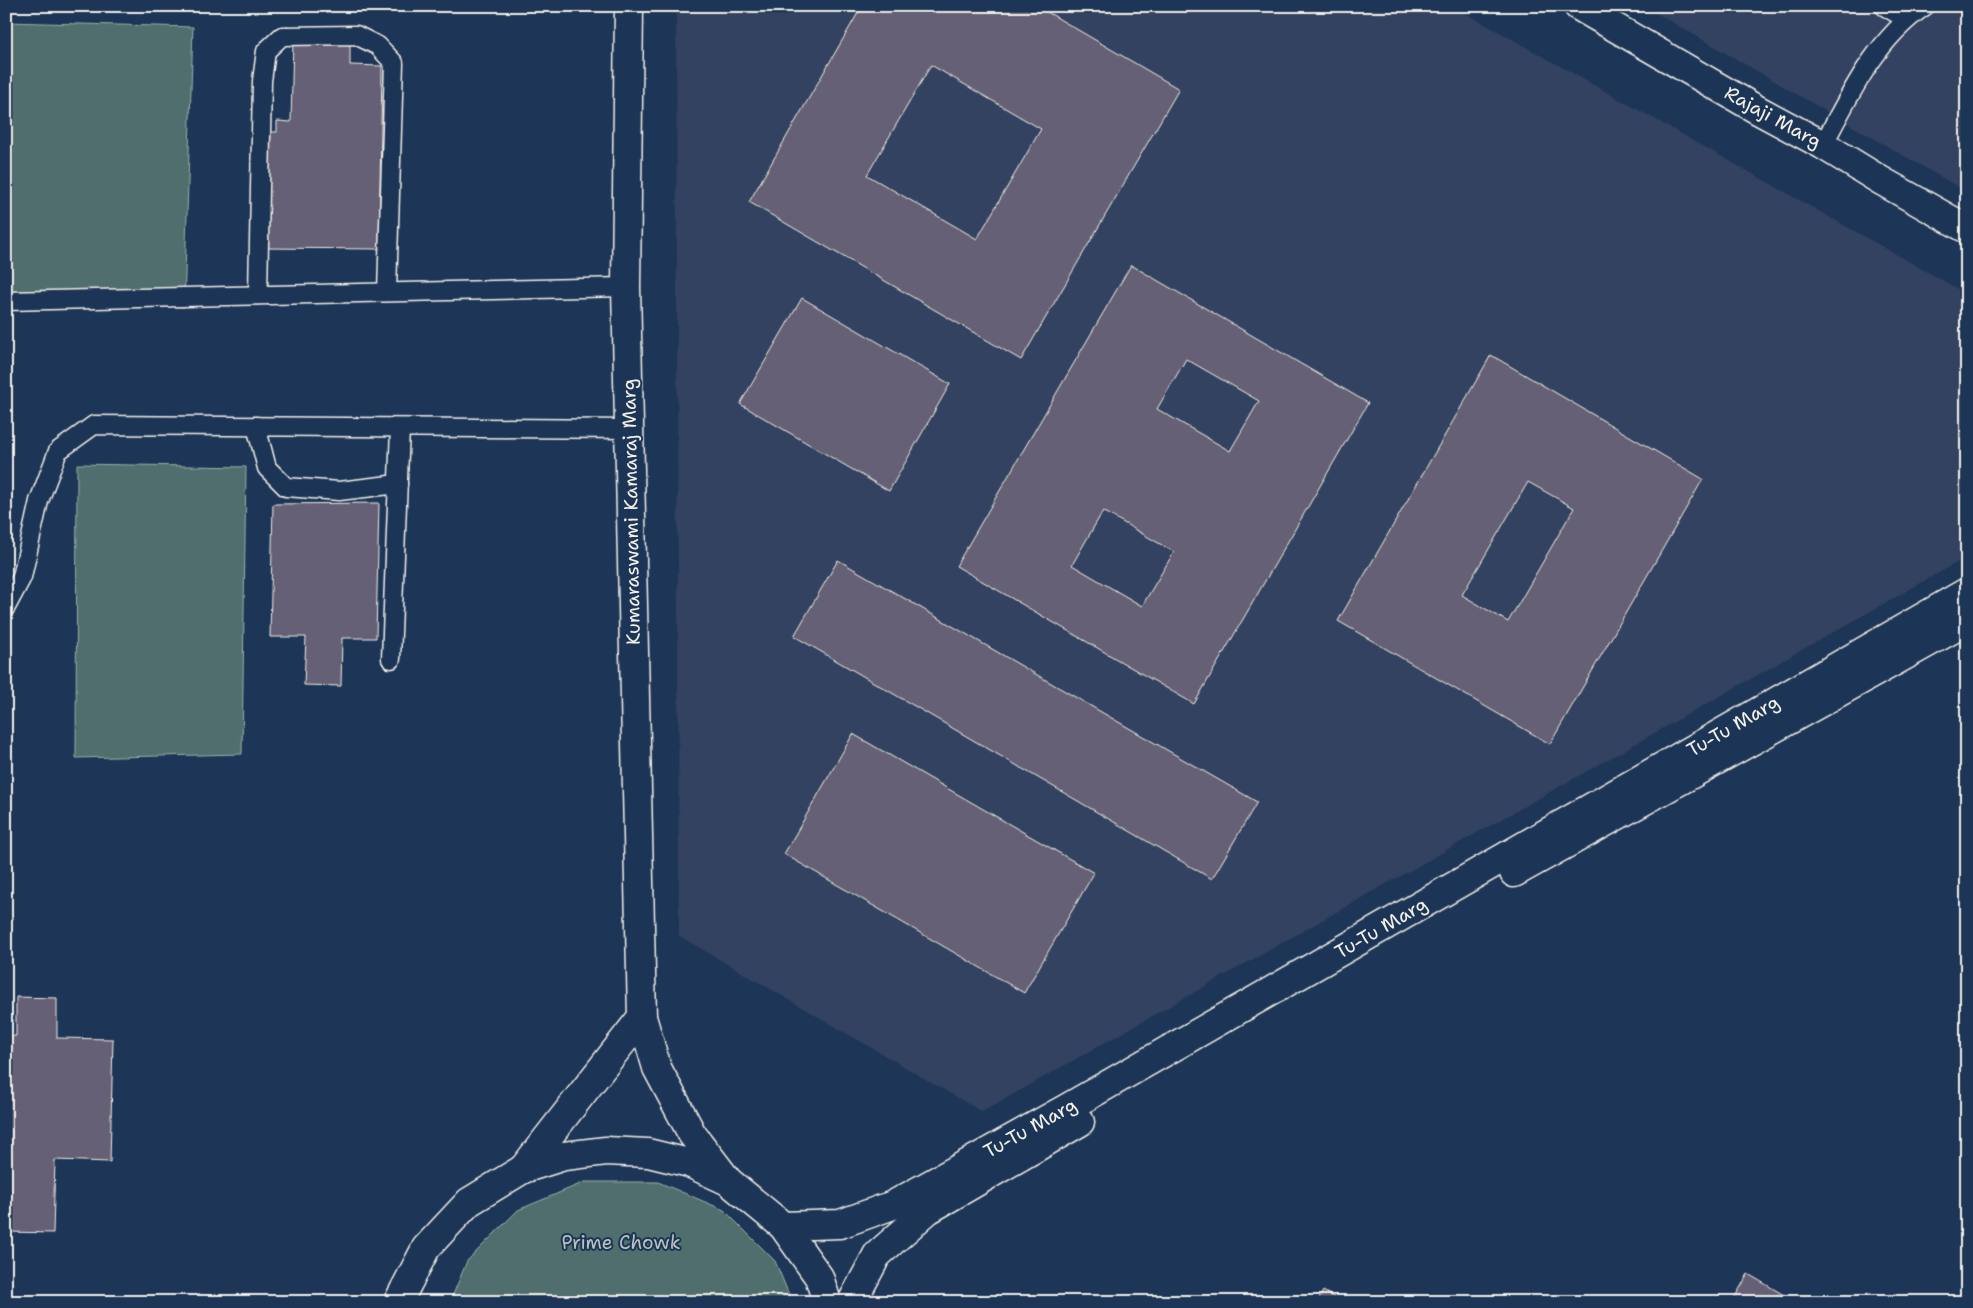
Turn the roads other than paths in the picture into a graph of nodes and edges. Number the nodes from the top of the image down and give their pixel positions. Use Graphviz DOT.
graph roads {
  1 [pos="629,6"];
  2 [pos="1578,6"];
  3 [pos="1884,6"];
  4 [pos="1925,6"];
  5 [pos="1906,19"];
  6 [pos="1824,145"];
  7 [pos="1967,228"];
  8 [pos="626,287"];
  9 [pos="387,292"];
  10 [pos="258,295"];
  11 [pos="6,302"];
  12 [pos="256,426"];
  13 [pos="400,428"];
  14 [pos="629,429"];
  15 [pos="398,484"];
  16 [pos="1967,592"];
  17 [pos="6,607"];
  18 [pos="1967,621"];
  19 [pos="391,659"];
  20 [pos="642,1018"];
  21 [pos="523,1169"];
  22 [pos="728,1181"];
  23 [pos="784,1226"];
  24 [pos="398,1302"];
  25 [pos="827,1302"];
  26 [pos="852,1302"];
  1 -- 8 [label="main road, Kumaraswami Kamaraj Marg"];
  2 -- 6 [label="main road, Rajaji Marg"];
  3 -- 5 [label="lane"];
  4 -- 5 [label="lane"];
  5 -- 6 [label="lane"];
  6 -- 7 [label="main road, Rajaji Marg"];
  8 -- 9 [label="lane"];
  8 -- 14 [label="main road, Kumaraswami Kamaraj Marg"];
  9 -- 10 [label="lane"];
  9 -- 10 [label="lane"];
  10 -- 11 [label="lane"];
  12 -- 13 [label="lane"];
  12 -- 15 [label="lane"];
  12 -- 17 [label="lane"];
  13 -- 14 [label="lane"];
  13 -- 15 [label="lane"];
  14 -- 20 [label="main road, Kumaraswami Kamaraj Marg"];
  15 -- 19 [label="lane"];
  16 -- 23 [label="main road, Tu-Tu Marg"];
  18 -- 26 [label="main road, Tu-Tu Marg"];
  20 -- 21 [label="main road"];
  20 -- 22 [label="main road, Kumaraswami Kamaraj Marg"];
  21 -- 22 [label="main road"];
  21 -- 24 [label="main road"];
  22 -- 23 [label="main road"];
  23 -- 25 [label="main road"];
}
